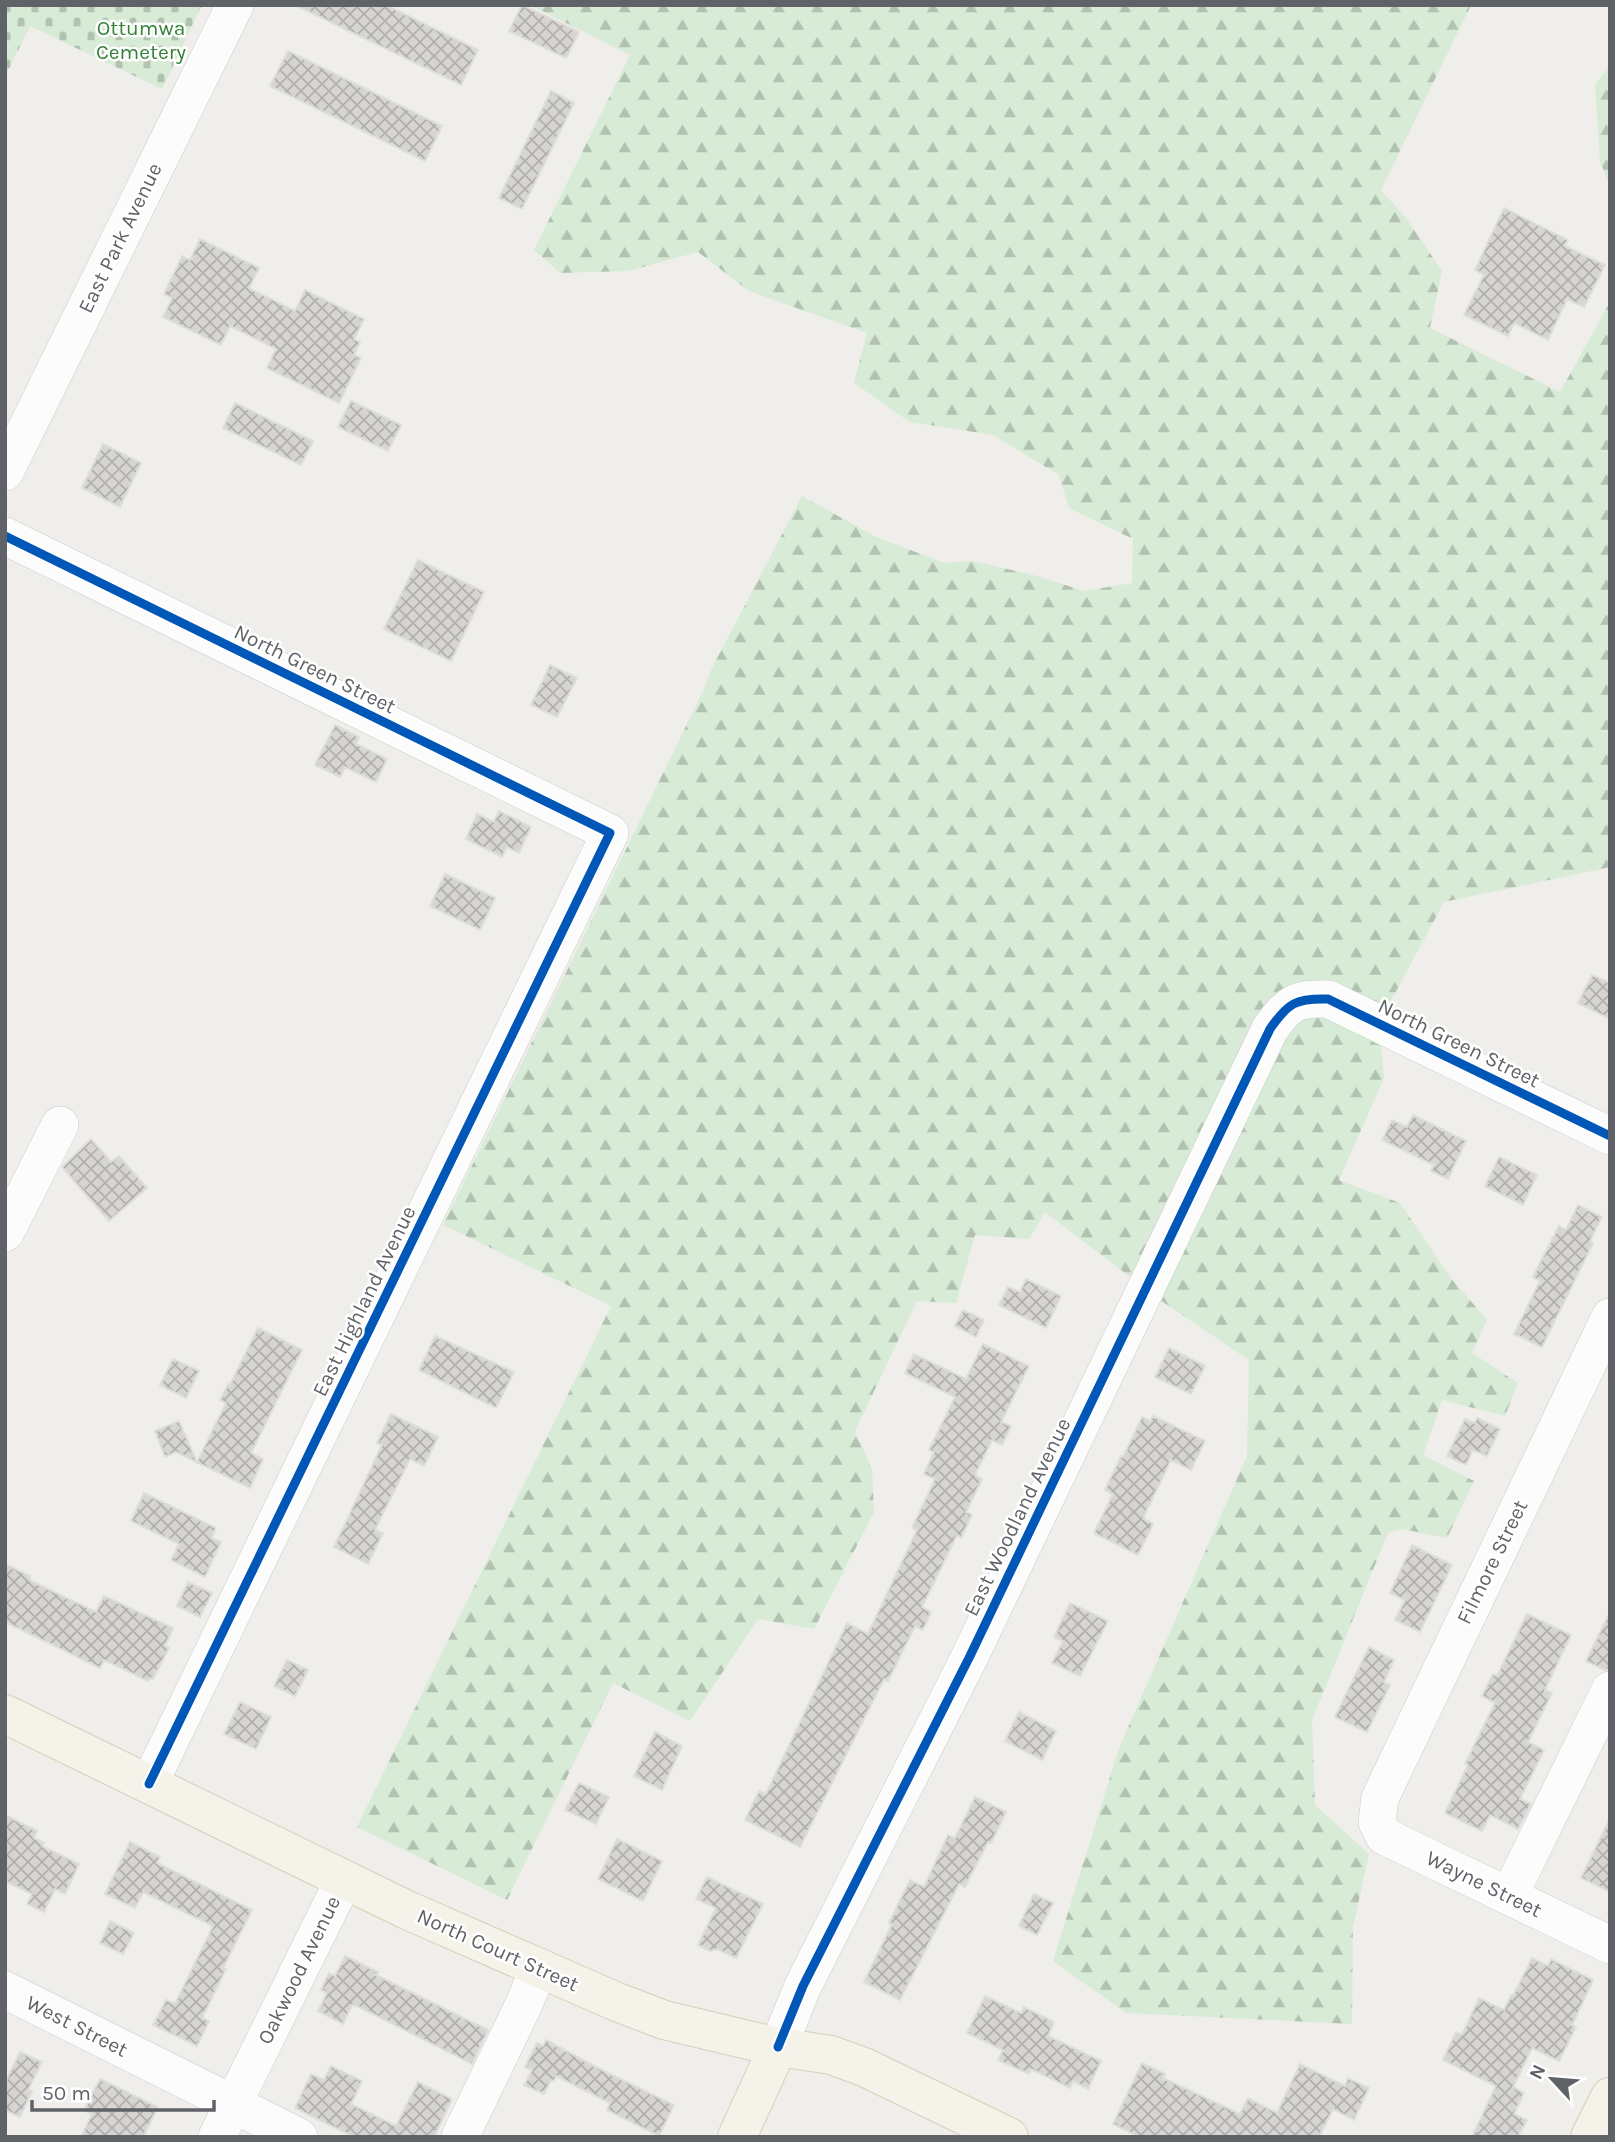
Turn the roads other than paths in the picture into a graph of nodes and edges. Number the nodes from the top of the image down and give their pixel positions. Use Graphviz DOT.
graph roads {
  1 [pos="234,5"];
  2 [pos="5,472"];
  3 [pos="5,536"];
  4 [pos="610,833"];
  5 [pos="1291,1006"];
  6 [pos="60,1125"];
  7 [pos="1610,1136"];
  8 [pos="5,1233"];
  9 [pos="1610,1317"];
  10 [pos="1610,1689"];
  11 [pos="5,1714"];
  12 [pos="149,1784"];
  13 [pos="1378,1809"];
  14 [pos="344,1879"];
  15 [pos="1509,1896"];
  16 [pos="1610,1945"];
  17 [pos="539,1967"];
  18 [pos="8,2000"];
  19 [pos="778,2047"];
  20 [pos="1610,2097"];
  21 [pos="233,2104"];
  22 [pos="217,2137"];
  23 [pos="299,2137"];
  24 [pos="460,2137"];
  25 [pos="737,2137"];
  26 [pos="1009,2137"];
  27 [pos="1590,2137"];
  1 -- 2 [label="street, East Park Avenue"];
  3 -- 4 [label="street, North Green Street"];
  4 -- 12 [label="street, East Highland Avenue"];
  5 -- 7 [label="street, North Green Street"];
  5 -- 19 [label="street, East Woodland Avenue"];
  6 -- 8 [label="street"];
  9 -- 13 [label="street, Filmore Street"];
  10 -- 15 [label="street"];
  11 -- 12 [label="main road, North Court Street"];
  12 -- 14 [label="main road, North Court Street"];
  13 -- 15 [label="street, Wayne Street"];
  14 -- 17 [label="main road, North Court Street"];
  14 -- 21 [label="street, Oakwood Avenue"];
  15 -- 16 [label="street, Wayne Street"];
  17 -- 19 [label="main road, North Court Street"];
  17 -- 24 [label="street"];
  18 -- 21 [label="street, West Street"];
  19 -- 25 [label="main road"];
  19 -- 26 [label="main road, North Court Street"];
  20 -- 27 [label="main road"];
  21 -- 22 [label="street, Oakwood Avenue"];
  21 -- 23 [label="street, West Street"];
}
